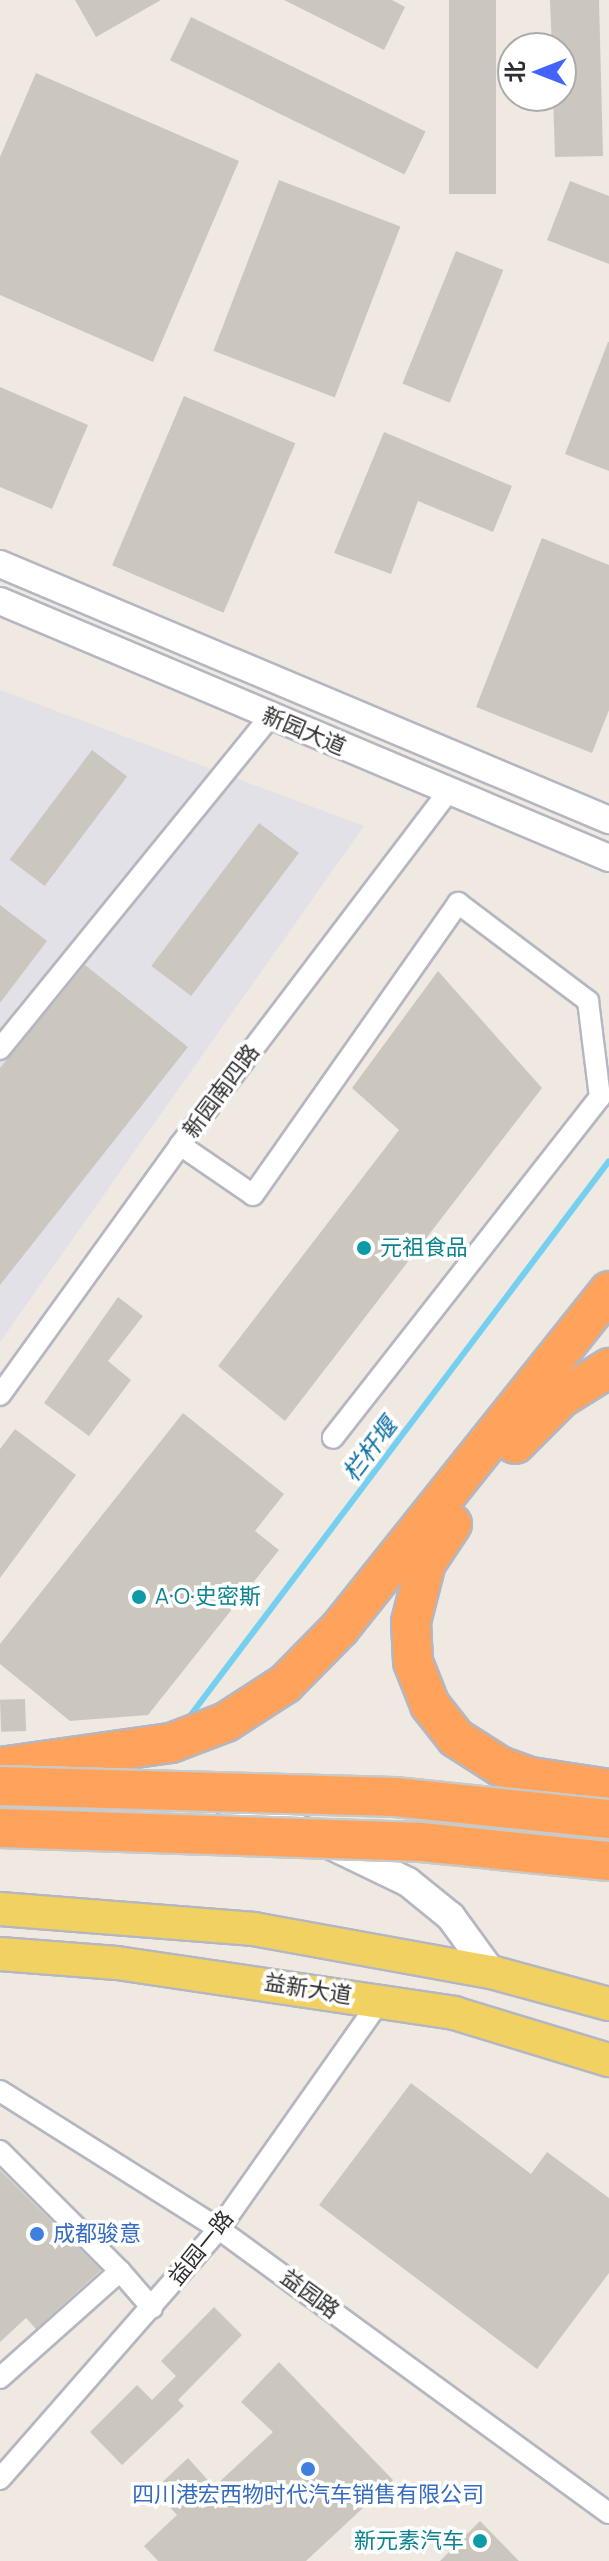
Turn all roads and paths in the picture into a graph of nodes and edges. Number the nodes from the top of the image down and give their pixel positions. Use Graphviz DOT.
graph roads {
  1 [pos="0,564"];
  2 [pos="0,601"];
  3 [pos="270,717"];
  4 [pos="448,792"];
  5 [pos="609,820"];
  6 [pos="609,858"];
  7 [pos="0,1049"];
  8 [pos="180,1145"];
  9 [pos="609,1291"];
  10 [pos="609,1368"];
  11 [pos="0,1395"];
  12 [pos="333,1438"];
  13 [pos="416,1555"];
  14 [pos="0,1769"];
  15 [pos="0,1786"];
  16 [pos="609,1789"];
  17 [pos="609,1819"];
  18 [pos="0,1828"];
  19 [pos="609,1861"];
  20 [pos="0,1909"];
  21 [pos="0,1954"];
  22 [pos="491,1972"];
  23 [pos="380,2001"];
  24 [pos="609,2004"];
  25 [pos="609,2060"];
  26 [pos="0,2091"];
  27 [pos="0,2151"];
  28 [pos="219,2229"];
  29 [pos="120,2271"];
  30 [pos="152,2308"];
  31 [pos="0,2378"];
  32 [pos="0,2479"];
  33 [pos="609,2513"];
  1 -- 5 [label="street, 新园大道"];
  2 -- 3 [label="street, 新园大道"];
  3 -- 4 [label="street, 新园大道"];
  3 -- 7 [label="street"];
  4 -- 6 [label="street, 新园大道"];
  4 -- 8 [label="street, 新园南四路"];
  8 -- 11 [label="street, 新园南四路"];
  8 -- 12 [label="street"];
  9 -- 13 [label="highway"];
  10 -- 13 [label="highway"];
  13 -- 14 [label="highway"];
  13 -- 16 [label="highway"];
  14 -- 22 [label="main road"];
  15 -- 17 [label="highway, bridge"];
  18 -- 19 [label="highway, bridge"];
  20 -- 22 [label="main road"];
  21 -- 23 [label="main road, 益新大道"];
  22 -- 24 [label="main road"];
  23 -- 25 [label="main road, 益新大道"];
  23 -- 28 [label="street, 益园一路"];
  26 -- 28 [label="street, 益园路"];
  27 -- 29 [label="street"];
  28 -- 30 [label="street, 益园一路"];
  28 -- 33 [label="street, 益园路"];
  29 -- 30 [label="street"];
  29 -- 31 [label="street"];
  30 -- 32 [label="street, 益园一路"];
}
